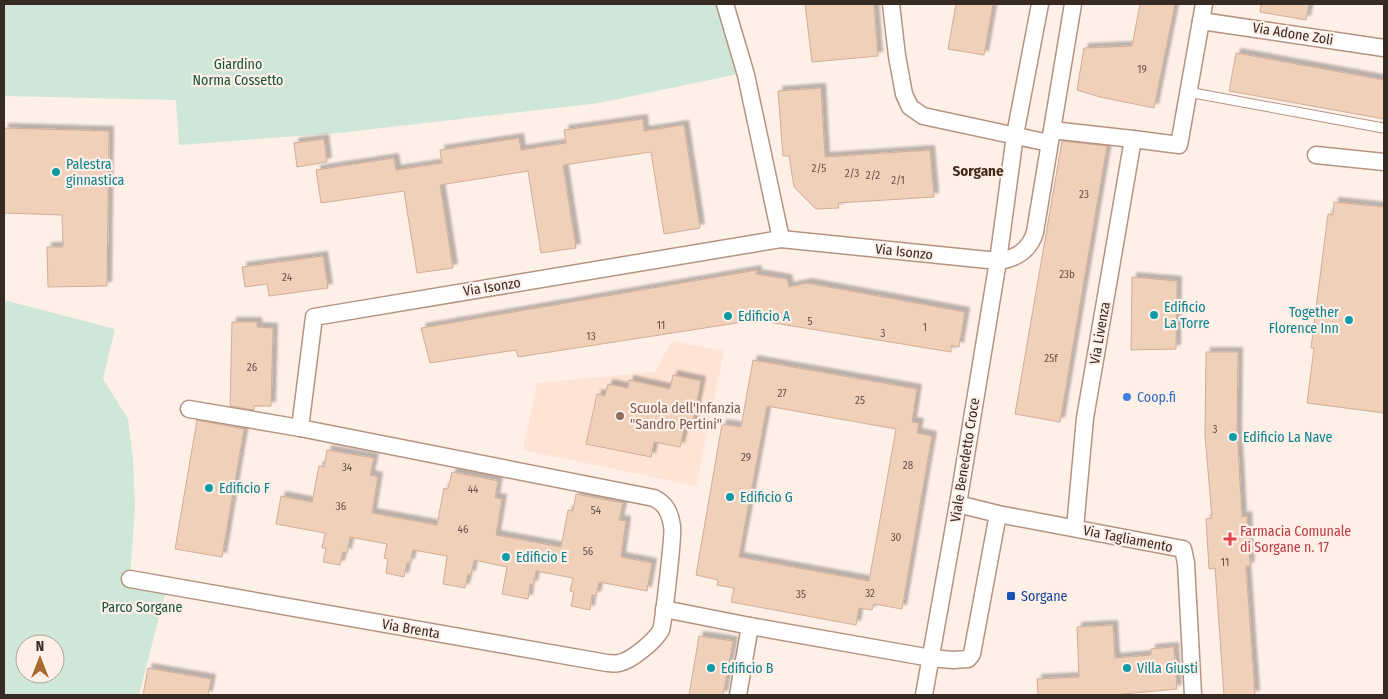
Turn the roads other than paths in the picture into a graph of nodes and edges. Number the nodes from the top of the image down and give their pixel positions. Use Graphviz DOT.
graph roads {
  1 [pos="725,4"];
  2 [pos="892,4"];
  3 [pos="1040,4"];
  4 [pos="1074,4"];
  5 [pos="1204,4"];
  6 [pos="1201,21"];
  7 [pos="1384,48"];
  8 [pos="1188,92"];
  9 [pos="1383,128"];
  10 [pos="1015,135"];
  11 [pos="1050,136"];
  12 [pos="1133,140"];
  13 [pos="1316,155"];
  14 [pos="1384,162"];
  15 [pos="781,239"];
  16 [pos="998,261"];
  17 [pos="189,409"];
  18 [pos="300,428"];
  19 [pos="958,504"];
  20 [pos="998,514"];
  21 [pos="1075,528"];
  22 [pos="130,579"];
  23 [pos="664,609"];
  24 [pos="750,626"];
  25 [pos="931,658"];
  26 [pos="738,695"];
  27 [pos="924,695"];
  28 [pos="1193,695"];
  1 -- 15 [label="street"];
  2 -- 10 [label="street"];
  3 -- 10 [label="street, Viale Benedetto Croce"];
  4 -- 11 [label="street"];
  5 -- 6 [label="street"];
  6 -- 7 [label="street, Via Adone Zoli"];
  6 -- 8 [label="street"];
  8 -- 9 [label="lane"];
  8 -- 12 [label="street"];
  10 -- 11 [label="street"];
  10 -- 16 [label="street, Viale Benedetto Croce"];
  11 -- 12 [label="street"];
  11 -- 16 [label="street"];
  12 -- 21 [label="street, Via Livenza"];
  13 -- 14 [label="street"];
  15 -- 16 [label="street, Via Isonzo"];
  15 -- 18 [label="street, Via Isonzo"];
  16 -- 19 [label="street, Viale Benedetto Croce"];
  17 -- 18 [label="street"];
  18 -- 23 [label="street"];
  19 -- 20 [label="street, Via Tagliamento"];
  19 -- 25 [label="street, Viale Benedetto Croce"];
  20 -- 21 [label="street, Via Tagliamento"];
  20 -- 25 [label="street"];
  21 -- 28 [label="street, Via Tagliamento"];
  22 -- 23 [label="street, Via Brenta"];
  23 -- 24 [label="street"];
  24 -- 25 [label="street"];
  24 -- 26 [label="street"];
  25 -- 27 [label="street, Viale Benedetto Croce"];
}
